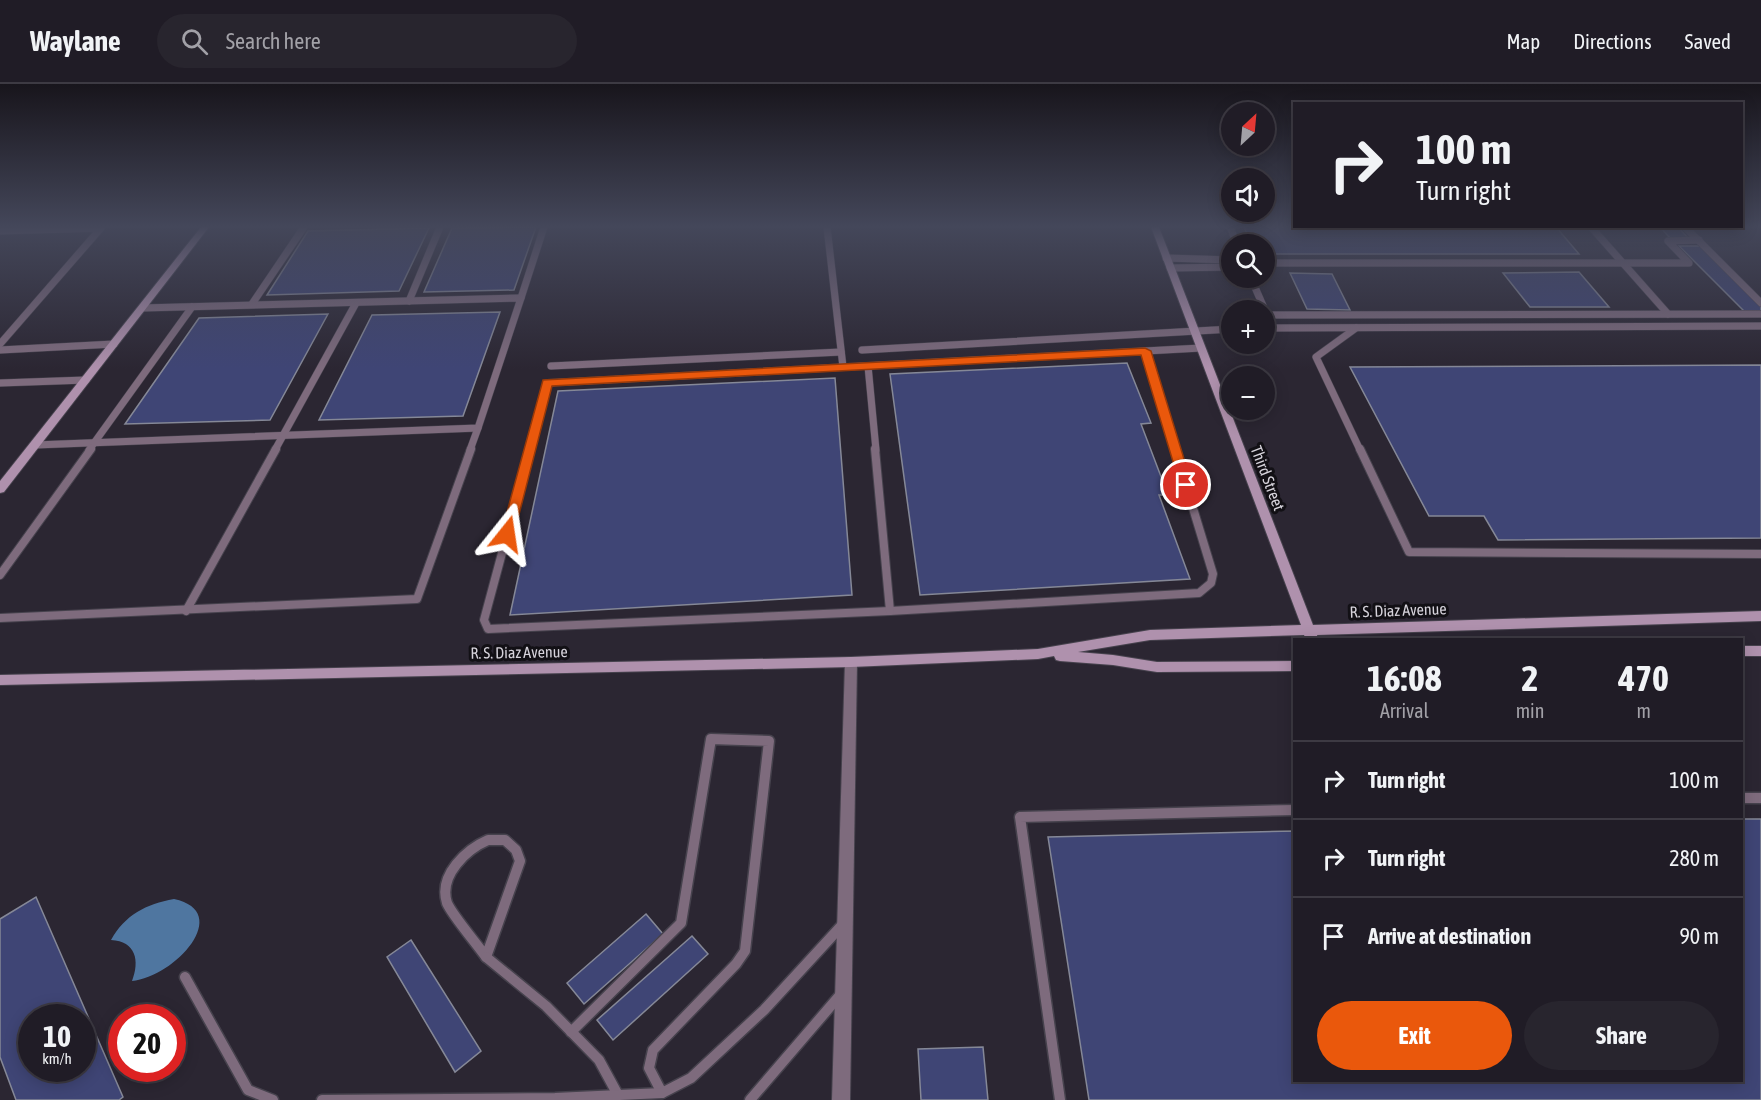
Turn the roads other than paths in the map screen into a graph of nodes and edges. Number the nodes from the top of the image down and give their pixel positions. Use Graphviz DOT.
graph roads {
  1 [pos="61,274"];
  2 [pos="168,274"];
  3 [pos="272,274"];
  4 [pos="421,274"];
  5 [pos="528,274"];
  6 [pos="832,274"];
  7 [pos="1172,274"];
  8 [pos="1634,274"];
  9 [pos="1733,274"];
  10 [pos="1255,288"];
  11 [pos="520,298"];
  12 [pos="410,301"];
  13 [pos="356,303"];
  14 [pos="1761,303"];
  15 [pos="252,304"];
  16 [pos="192,307"];
  17 [pos="142,308"];
  18 [pos="1668,314"];
  19 [pos="1761,314"];
  20 [pos="1761,326"];
  21 [pos="1275,328"];
  22 [pos="1356,328"];
  23 [pos="1221,330"];
  24 [pos="1195,333"];
  25 [pos="0,344"];
  26 [pos="114,344"];
  27 [pos="1201,348"];
  28 [pos="0,350"];
  29 [pos="862,350"];
  30 [pos="1145,351"];
  31 [pos="841,352"];
  32 [pos="551,366"];
  33 [pos="868,366"];
  34 [pos="843,367"];
  35 [pos="86,380"];
  36 [pos="0,383"];
  37 [pos="478,428"];
  38 [pos="285,435"];
  39 [pos="97,442"];
  40 [pos="35,445"];
  41 [pos="0,489"];
  42 [pos="1761,554"];
  43 [pos="0,575"];
  44 [pos="186,611"];
  45 [pos="890,611"];
  46 [pos="1761,616"];
  47 [pos="0,618"];
  48 [pos="1310,634"];
  49 [pos="1743,651"];
  50 [pos="1761,651"];
  51 [pos="1038,654"];
  52 [pos="851,662"];
  53 [pos="1293,666"];
  54 [pos="0,680"];
  55 [pos="1743,797"];
  56 [pos="1761,798"];
  57 [pos="1293,810"];
  58 [pos="845,921"];
  59 [pos="486,957"];
  60 [pos="185,977"];
  61 [pos="843,991"];
  62 [pos="571,1032"];
  63 [pos="662,1093"];
  64 [pos="618,1095"];
  65 [pos="273,1100"];
  66 [pos="322,1100"];
  67 [pos="750,1100"];
  68 [pos="841,1100"];
  69 [pos="1060,1100"];
  1 -- 25 [label="lane"];
  2 -- 17 [label="street"];
  3 -- 15 [label="lane"];
  4 -- 12 [label="lane"];
  5 -- 11 [label="lane"];
  6 -- 31 [label="lane"];
  7 -- 24 [label="street, Third Street"];
  8 -- 18 [label="lane"];
  9 -- 14 [label="lane"];
  10 -- 18 [label="lane"];
  11 -- 12 [label="lane"];
  11 -- 37 [label="lane"];
  12 -- 13 [label="lane"];
  13 -- 15 [label="lane"];
  13 -- 38 [label="lane"];
  15 -- 16 [label="lane"];
  16 -- 17 [label="lane"];
  16 -- 39 [label="lane"];
  17 -- 26 [label="street"];
  18 -- 19 [label="lane"];
  20 -- 22 [label="lane"];
  21 -- 22 [label="lane"];
  22 -- 42 [label="lane"];
  23 -- 24 [label="lane"];
  24 -- 27 [label="street, Third Street"];
  24 -- 29 [label="lane"];
  26 -- 28 [label="lane"];
  26 -- 35 [label="street"];
  27 -- 30 [label="lane"];
  27 -- 48 [label="street, Third Street"];
  30 -- 33 [label="lane"];
  30 -- 45 [label="lane"];
  31 -- 32 [label="lane"];
  31 -- 34 [label="lane"];
  33 -- 34 [label="lane"];
  33 -- 45 [label="lane"];
  34 -- 45 [label="lane"];
  35 -- 36 [label="lane"];
  35 -- 40 [label="street"];
  37 -- 38 [label="lane"];
  37 -- 44 [label="lane"];
  38 -- 39 [label="lane"];
  38 -- 44 [label="lane"];
  39 -- 40 [label="lane"];
  39 -- 43 [label="lane"];
  40 -- 41 [label="street"];
  44 -- 47 [label="lane"];
  46 -- 48 [label="street, R. S. Diaz Avenue"];
  48 -- 51 [label="street, R. S. Diaz Avenue"];
  49 -- 50 [label="street"];
  51 -- 52 [label="street, R. S. Diaz Avenue"];
  51 -- 53 [label="street, R. S. Diaz Avenue"];
  52 -- 54 [label="street, R. S. Diaz Avenue"];
  52 -- 58 [label="street"];
  55 -- 56 [label="lane"];
  57 -- 69 [label="lane"];
  58 -- 61 [label="street"];
  58 -- 63 [label="lane"];
  59 -- 59 [label="lane"];
  59 -- 62 [label="lane"];
  60 -- 65 [label="lane"];
  61 -- 67 [label="lane"];
  61 -- 68 [label="street"];
  62 -- 63 [label="lane"];
  62 -- 64 [label="lane"];
  63 -- 64 [label="lane"];
  64 -- 66 [label="lane"];
}
